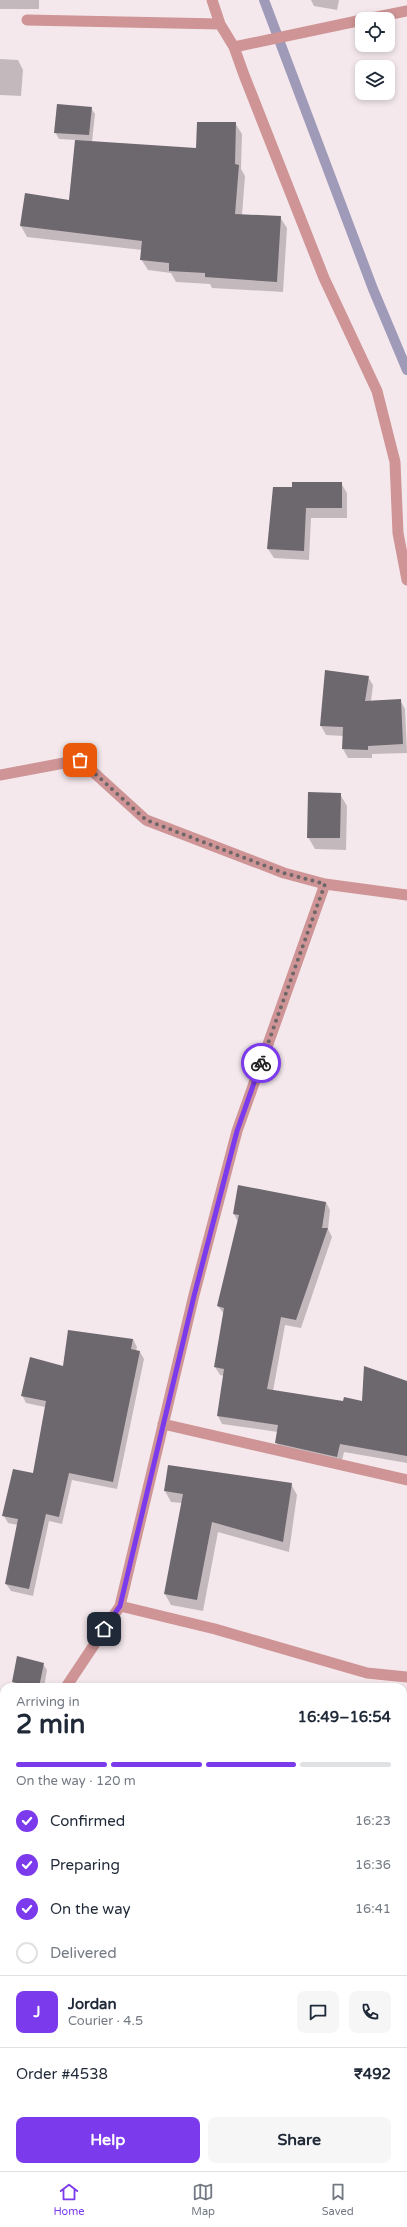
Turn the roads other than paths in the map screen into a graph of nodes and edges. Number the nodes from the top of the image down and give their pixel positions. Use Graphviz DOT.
graph roads {
  1 [pos="212,0"];
  2 [pos="407,11"];
  3 [pos="395,13"];
  4 [pos="27,20"];
  5 [pos="355,21"];
  6 [pos="220,24"];
  7 [pos="234,47"];
  8 [pos="407,580"];
  9 [pos="0,775"];
  10 [pos="325,884"];
  11 [pos="407,895"];
  12 [pos="163,1424"];
  13 [pos="407,1480"];
  14 [pos="120,1606"];
  15 [pos="407,1677"];
  16 [pos="69,1683"];
  1 -- 6 [label="street"];
  2 -- 3 [label="street"];
  4 -- 6 [label="street"];
  5 -- 7 [label="street"];
  6 -- 7 [label="street"];
  7 -- 8 [label="street"];
  9 -- 10 [label="street"];
  10 -- 11 [label="street"];
  10 -- 12 [label="street"];
  12 -- 13 [label="street"];
  12 -- 14 [label="street"];
  14 -- 15 [label="street"];
  14 -- 16 [label="street"];
}
